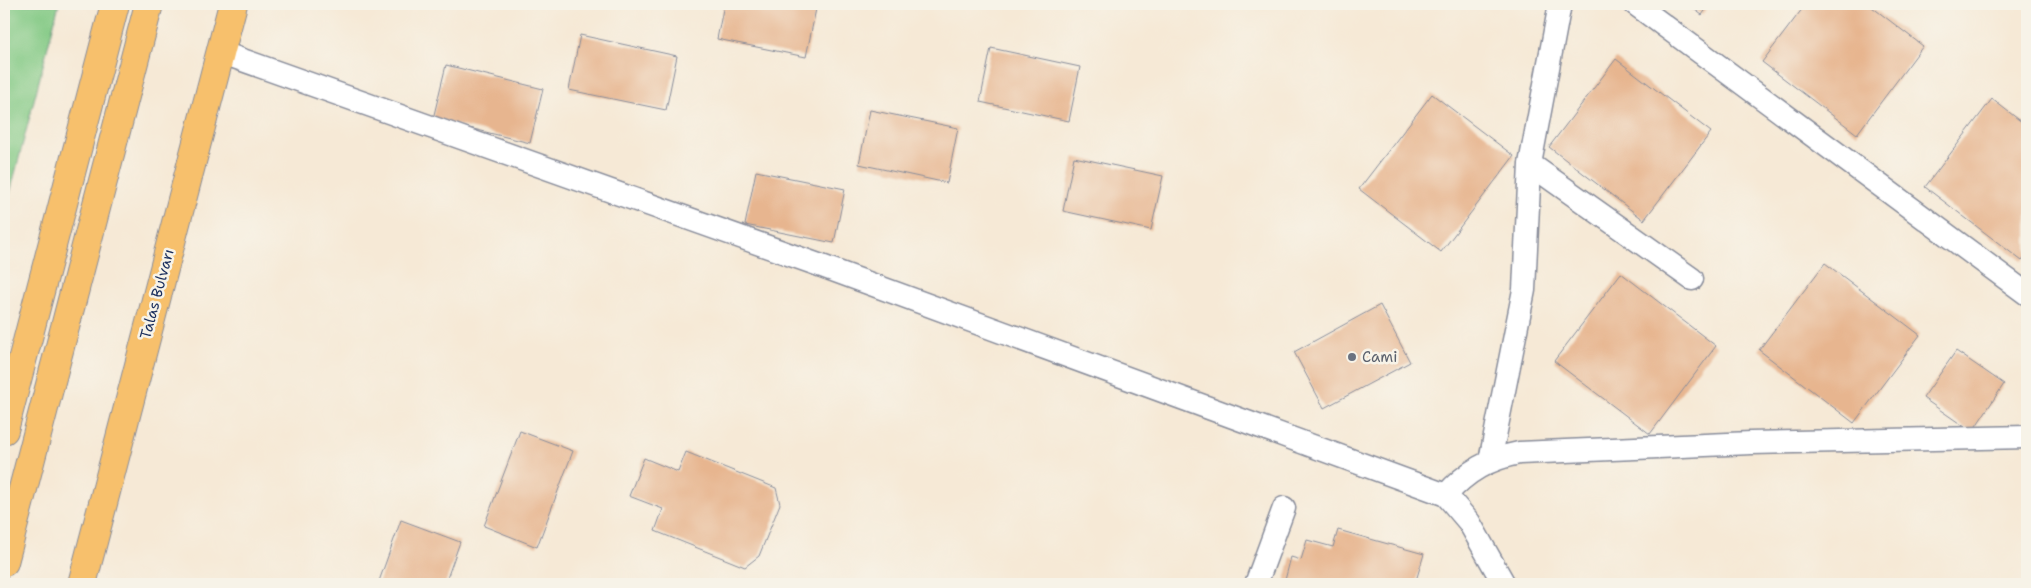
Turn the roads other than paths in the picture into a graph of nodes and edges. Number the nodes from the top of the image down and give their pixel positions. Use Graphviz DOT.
graph roads {
  1 [pos="115,4"];
  2 [pos="149,4"];
  3 [pos="233,4"];
  4 [pos="1560,4"];
  5 [pos="1635,4"];
  6 [pos="220,52"];
  7 [pos="1530,164"];
  8 [pos="1692,279"];
  9 [pos="2027,294"];
  10 [pos="4,430"];
  11 [pos="2027,437"];
  12 [pos="1490,461"];
  13 [pos="1446,495"];
  14 [pos="1284,508"];
  15 [pos="4,562"];
  16 [pos="82,584"];
  17 [pos="1256,584"];
  18 [pos="1504,584"];
  1 -- 10 [label="main road"];
  2 -- 15 [label="main road"];
  3 -- 6 [label="main road, Talas Bulvarı"];
  4 -- 7 [label="street"];
  5 -- 9 [label="street"];
  6 -- 13 [label="street"];
  6 -- 16 [label="main road, Talas Bulvarı"];
  7 -- 8 [label="street"];
  7 -- 12 [label="street"];
  11 -- 12 [label="street"];
  12 -- 13 [label="street"];
  13 -- 18 [label="street"];
  14 -- 17 [label="street"];
}
